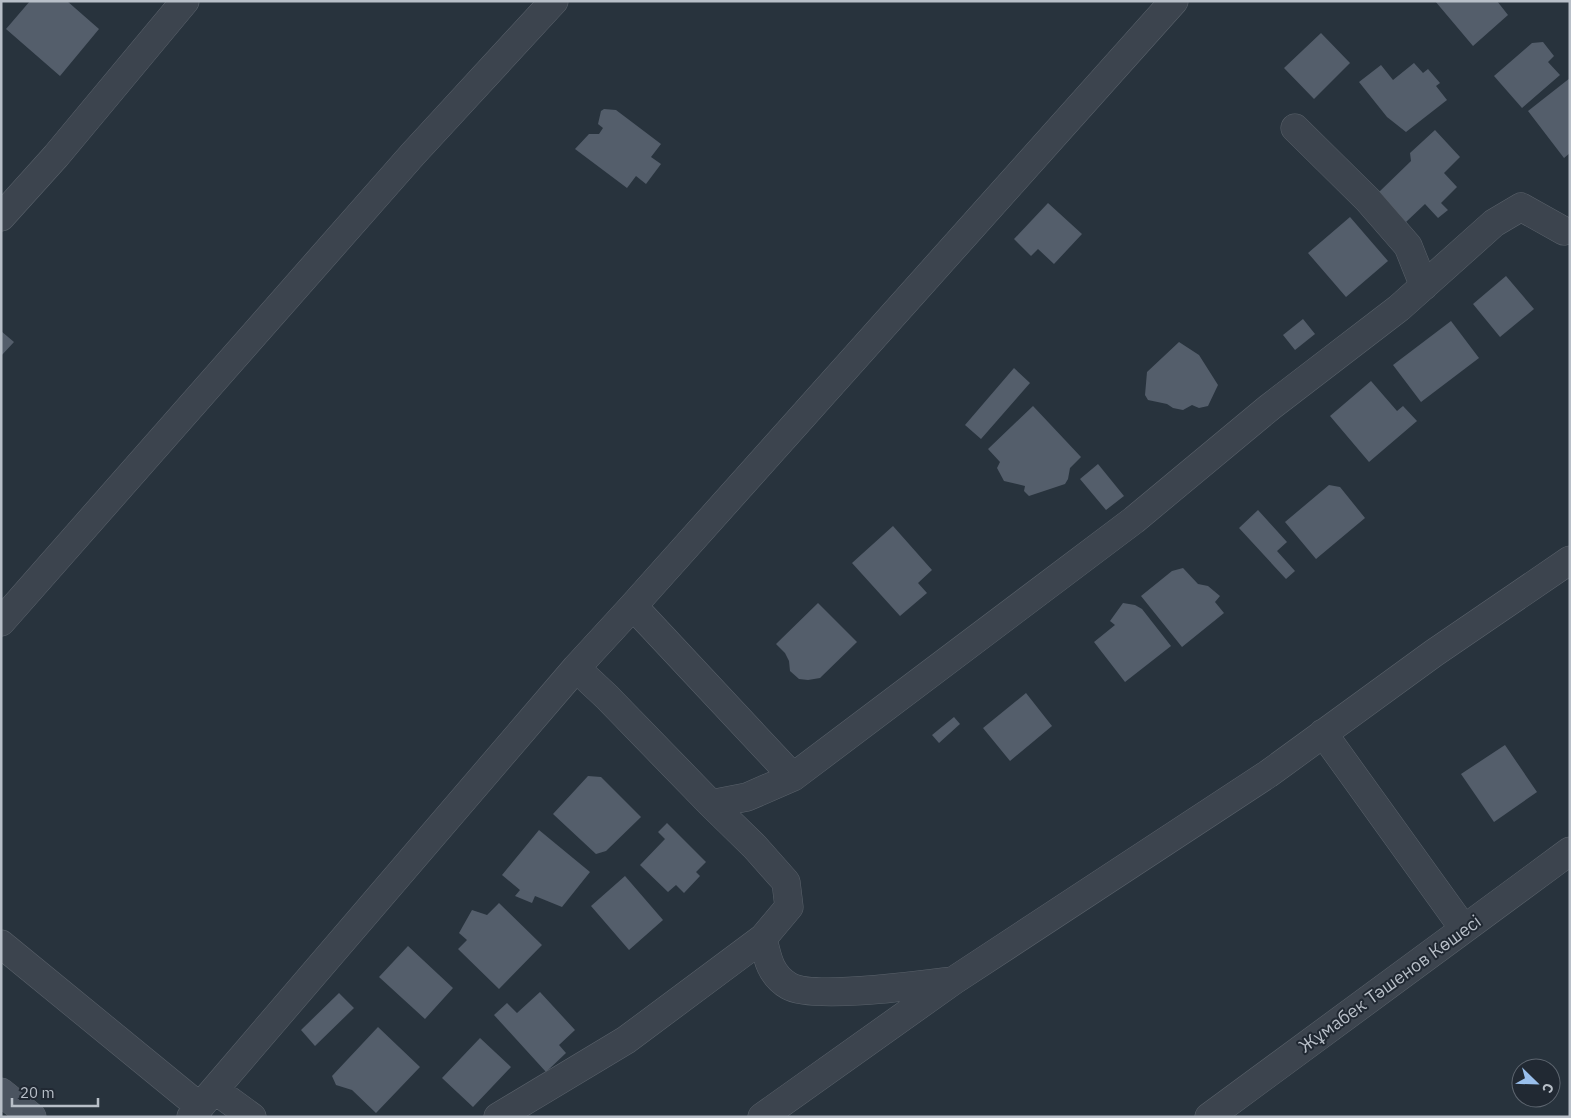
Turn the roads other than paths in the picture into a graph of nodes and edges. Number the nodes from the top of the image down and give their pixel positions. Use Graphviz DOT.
graph roads {
  1 [pos="185,1"];
  2 [pos="554,1"];
  3 [pos="1174,1"];
  4 [pos="1295,128"];
  5 [pos="1,217"];
  6 [pos="1564,231"];
  7 [pos="1424,286"];
  8 [pos="1570,560"];
  9 [pos="634,606"];
  10 [pos="1,622"];
  11 [pos="576,668"];
  12 [pos="1324,732"];
  13 [pos="793,777"];
  14 [pos="711,804"];
  15 [pos="1570,851"];
  16 [pos="1464,929"];
  17 [pos="763,938"];
  18 [pos="1,944"];
  19 [pos="953,981"];
  20 [pos="1,1092"];
  21 [pos="202,1104"];
  22 [pos="32,1117"];
  23 [pos="252,1117"];
  24 [pos="498,1117"];
  25 [pos="762,1117"];
  26 [pos="1209,1117"];
  1 -- 5 [label="street"];
  2 -- 10 [label="street"];
  3 -- 9 [label="street"];
  4 -- 7 [label="street"];
  6 -- 7 [label="street"];
  7 -- 13 [label="street"];
  8 -- 12 [label="street"];
  9 -- 11 [label="street"];
  9 -- 13 [label="street"];
  11 -- 14 [label="street"];
  11 -- 21 [label="street"];
  12 -- 16 [label="street"];
  12 -- 19 [label="street"];
  13 -- 14 [label="street"];
  14 -- 17 [label="street"];
  15 -- 16 [label="street, Жұмабек Тәшенов Көшесі"];
  16 -- 26 [label="street, Жұмабек Тәшенов Көшесі"];
  17 -- 19 [label="street"];
  17 -- 24 [label="street"];
  18 -- 21 [label="street"];
  19 -- 25 [label="street"];
  20 -- 22 [label="main road"];
  21 -- 23 [label="street"];
}
